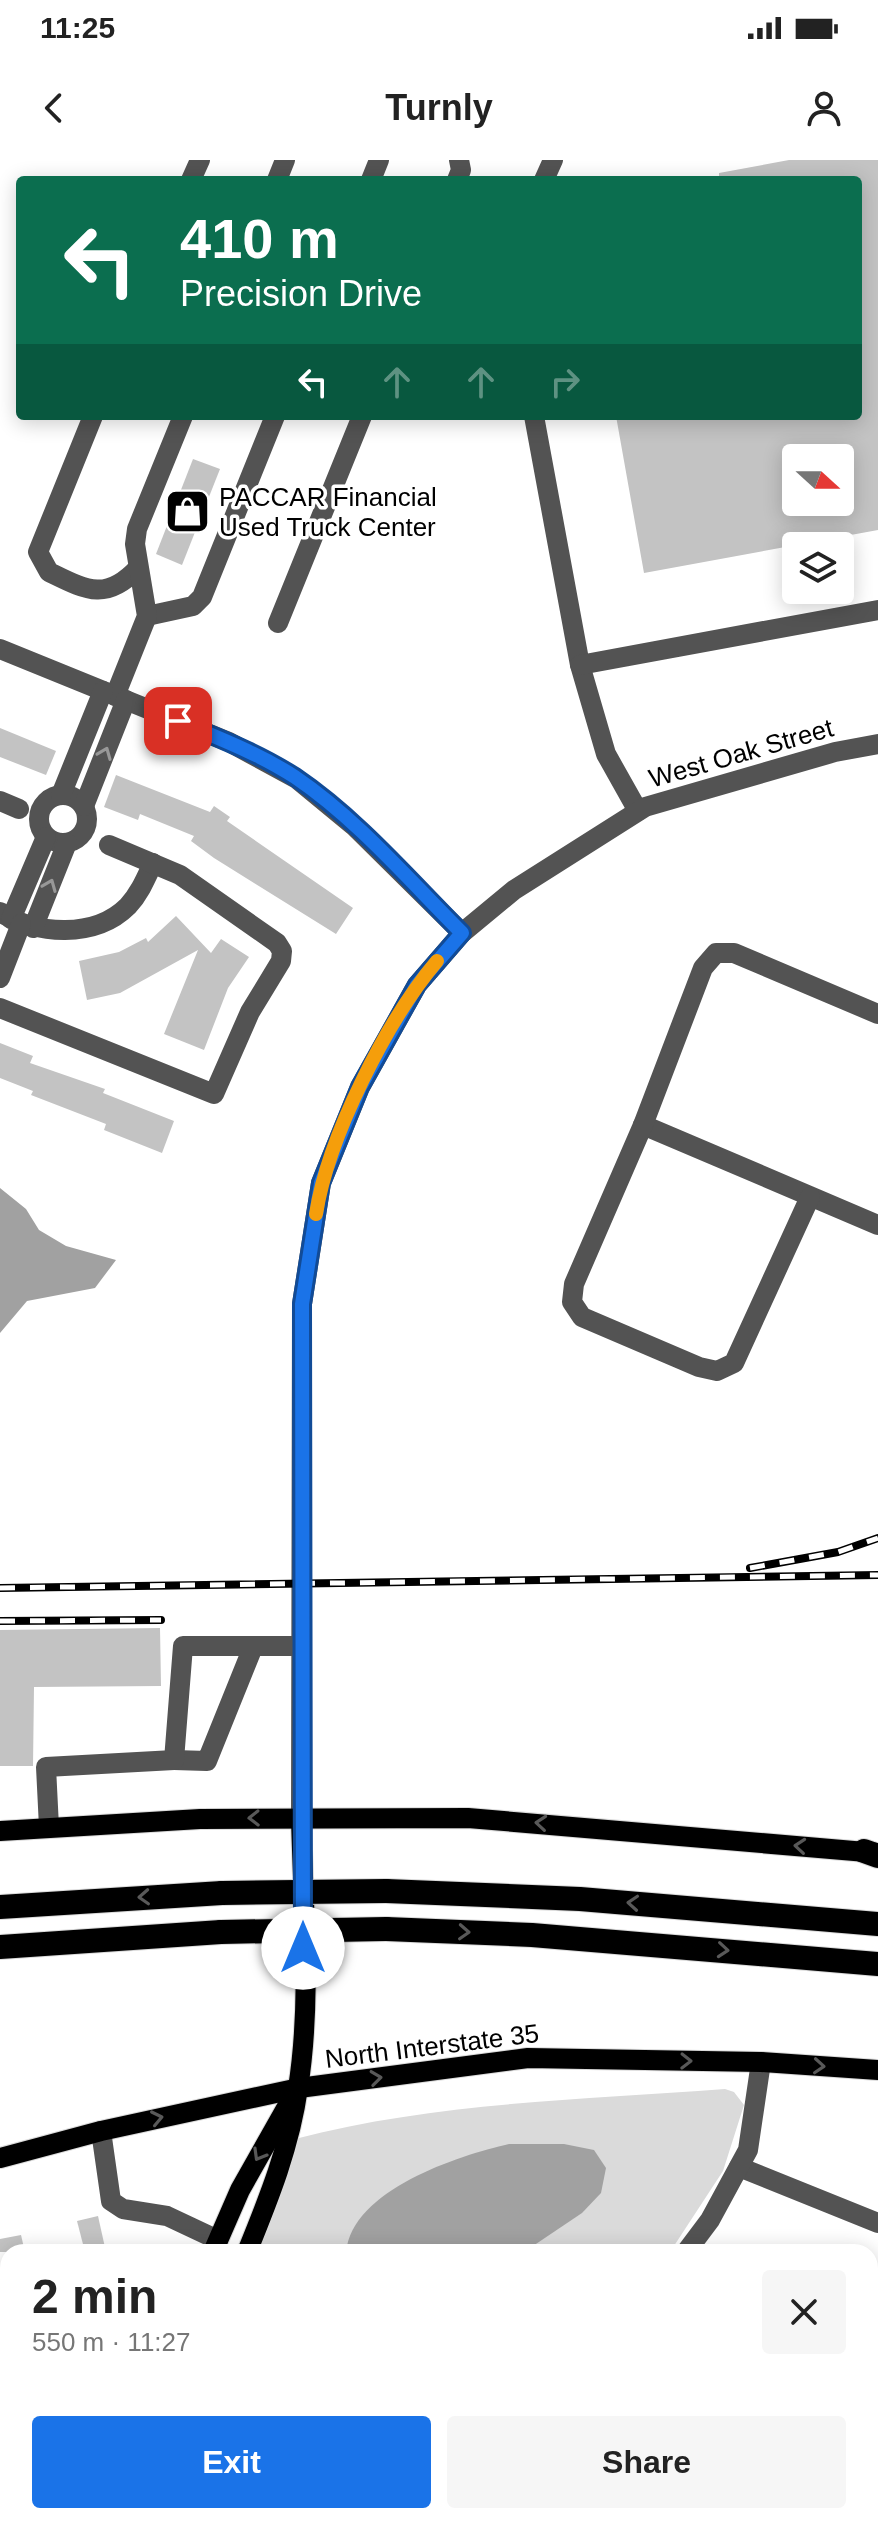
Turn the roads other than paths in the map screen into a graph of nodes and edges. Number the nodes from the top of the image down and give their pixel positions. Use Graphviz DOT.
graph roads {
  1 [pos="91,420"];
  2 [pos="181,420"];
  3 [pos="273,420"];
  4 [pos="360,420"];
  5 [pos="535,420"];
  6 [pos="138,568"];
  7 [pos="878,610"];
  8 [pos="147,616"];
  9 [pos="278,623"];
  10 [pos="0,649"];
  11 [pos="580,665"];
  12 [pos="114,696"];
  13 [pos="878,744"];
  14 [pos="61,795"];
  15 [pos="84,806"];
  16 [pos="638,811"];
  17 [pos="46,837"];
  18 [pos="67,843"];
  19 [pos="109,845"];
  20 [pos="153,863"];
  21 [pos="16,921"];
  22 [pos="462,933"];
  23 [pos="0,978"];
  24 [pos="0,1008"];
  25 [pos="878,1014"];
  26 [pos="643,1125"];
  27 [pos="810,1197"];
  28 [pos="878,1225"];
  29 [pos="301,1646"];
  30 [pos="253,1647"];
  31 [pos="174,1760"];
  32 [pos="301,1817"];
  33 [pos="49,1827"];
  34 [pos="0,1831"];
  35 [pos="873,1853"];
  36 [pos="0,1907"];
  37 [pos="878,1924"];
  38 [pos="0,1947"];
  39 [pos="878,1964"];
  40 [pos="761,2062"];
  41 [pos="878,2070"];
  42 [pos="299,2088"];
  43 [pos="101,2131"];
  44 [pos="0,2158"];
  45 [pos="739,2167"];
  46 [pos="878,2223"];
  47 [pos="212,2244"];
  48 [pos="216,2244"];
  49 [pos="249,2244"];
  50 [pos="692,2244"];
  1 -- 6 [label="street"];
  2 -- 6 [label="street"];
  3 -- 8 [label="street"];
  4 -- 9 [label="street"];
  5 -- 11 [label="street"];
  6 -- 8 [label="street"];
  7 -- 11 [label="street"];
  8 -- 12 [label="street"];
  10 -- 12 [label="street"];
  11 -- 16 [label="street"];
  12 -- 14 [label="street"];
  15 -- 12 [label="street, one-way"];
  12 -- 22 [label="street"];
  13 -- 16 [label="street, West Oak Street"];
  14 -- 15 [label="street"];
  14 -- 17 [label="street"];
  15 -- 18 [label="street"];
  16 -- 22 [label="street, West Oak Street"];
  17 -- 18 [label="street"];
  17 -- 21 [label="street"];
  21 -- 18 [label="street, one-way"];
  19 -- 20 [label="street"];
  20 -- 21 [label="street"];
  20 -- 24 [label="street"];
  21 -- 23 [label="street"];
  22 -- 29 [label="street, West Oak Street"];
  25 -- 26 [label="street"];
  26 -- 27 [label="street"];
  26 -- 27 [label="street"];
  27 -- 28 [label="street"];
  29 -- 30 [label="street"];
  29 -- 32 [label="street, West Oak Street"];
  30 -- 31 [label="street"];
  30 -- 31 [label="street"];
  31 -- 33 [label="street"];
  32 -- 33 [label="main road, one-way"];
  35 -- 32 [label="main road, one-way"];
  32 -- 42 [label="main road, West Oak Street"];
  33 -- 34 [label="main road"];
  37 -- 36 [label="highway, one-way, bridge"];
  38 -- 39 [label="highway, one-way, bridge"];
  40 -- 41 [label="main road, North Interstate 35, one-way"];
  42 -- 40 [label="main road, North Interstate 35, one-way"];
  40 -- 45 [label="street"];
  43 -- 42 [label="main road, North Interstate 35, one-way"];
  42 -- 48 [label="main road, West Oak Street, one-way"];
  42 -- 49 [label="main road, West Oak Street"];
  43 -- 44 [label="main road, North Interstate 35"];
  43 -- 47 [label="street"];
  45 -- 46 [label="street"];
  45 -- 50 [label="street"];
}
